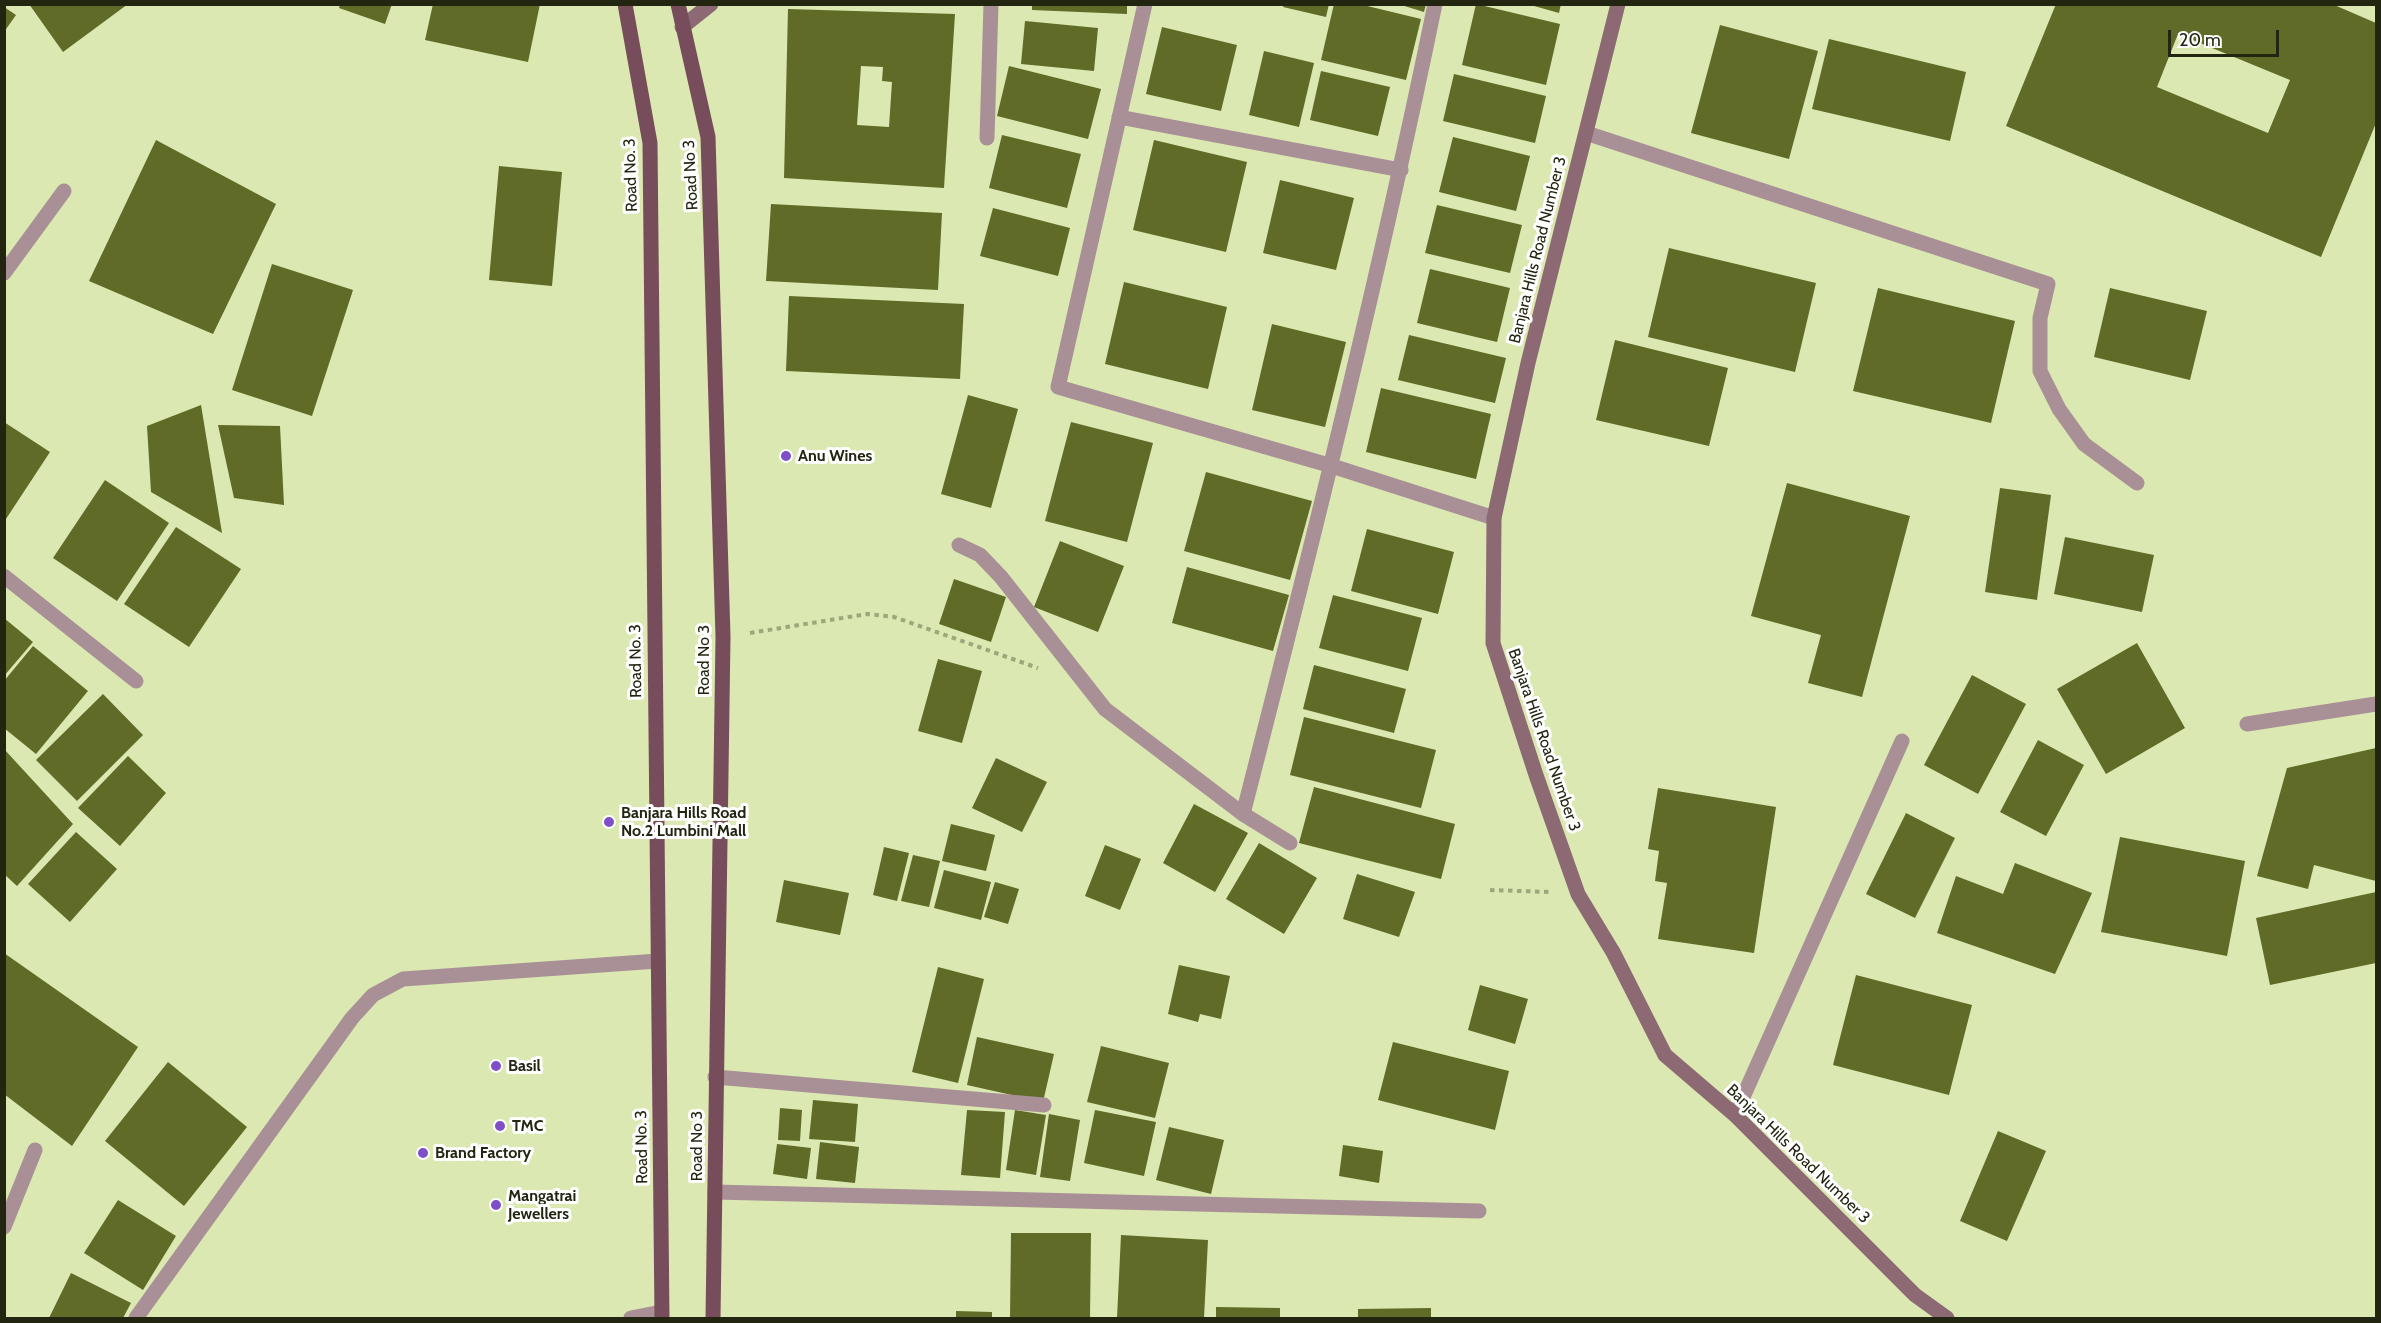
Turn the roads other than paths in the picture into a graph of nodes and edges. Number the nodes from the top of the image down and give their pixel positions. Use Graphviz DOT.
graph roads {
  1 [pos="625,4"];
  2 [pos="678,4"];
  3 [pos="711,4"];
  4 [pos="991,4"];
  5 [pos="1145,4"];
  6 [pos="1435,4"];
  7 [pos="1618,4"];
  8 [pos="682,27"];
  9 [pos="1119,117"];
  10 [pos="1586,133"];
  11 [pos="987,138"];
  12 [pos="1401,171"];
  13 [pos="64,191"];
  14 [pos="4,273"];
  15 [pos="1332,466"];
  16 [pos="2137,483"];
  17 [pos="1494,518"];
  18 [pos="959,545"];
  19 [pos="4,576"];
  20 [pos="136,681"];
  21 [pos="2376,704"];
  22 [pos="2247,724"];
  23 [pos="1902,741"];
  24 [pos="1243,814"];
  25 [pos="1290,843"];
  26 [pos="657,961"];
  27 [pos="715,1077"];
  28 [pos="1044,1105"];
  29 [pos="1735,1115"];
  30 [pos="35,1150"];
  31 [pos="715,1192"];
  32 [pos="1479,1211"];
  33 [pos="4,1227"];
  34 [pos="662,1315"];
  35 [pos="136,1318"];
  36 [pos="631,1318"];
  37 [pos="713,1318"];
  38 [pos="1947,1318"];
  1 -- 26 [label="main road, Road No. 3"];
  2 -- 8 [label="main road, Road No 3"];
  3 -- 8 [label="street"];
  4 -- 11 [label="street"];
  5 -- 9 [label="street"];
  6 -- 12 [label="street"];
  7 -- 10 [label="street, Banjara Hills Road Number 3"];
  8 -- 27 [label="main road, Road No 3"];
  9 -- 12 [label="street"];
  9 -- 15 [label="street"];
  10 -- 16 [label="street"];
  10 -- 17 [label="street, Banjara Hills Road Number 3"];
  12 -- 15 [label="street"];
  13 -- 14 [label="street"];
  15 -- 17 [label="street"];
  15 -- 24 [label="street"];
  17 -- 29 [label="street, Banjara Hills Road Number 3"];
  18 -- 24 [label="street"];
  19 -- 20 [label="street"];
  21 -- 22 [label="street"];
  23 -- 29 [label="street"];
  24 -- 25 [label="street"];
  26 -- 34 [label="main road, Road No. 3"];
  26 -- 35 [label="street"];
  27 -- 28 [label="street"];
  27 -- 31 [label="main road, Road No 3"];
  29 -- 38 [label="street, Banjara Hills Road Number 3"];
  30 -- 33 [label="street"];
  31 -- 32 [label="street"];
  31 -- 37 [label="main road, Road No 3"];
  34 -- 36 [label="street"];
}
